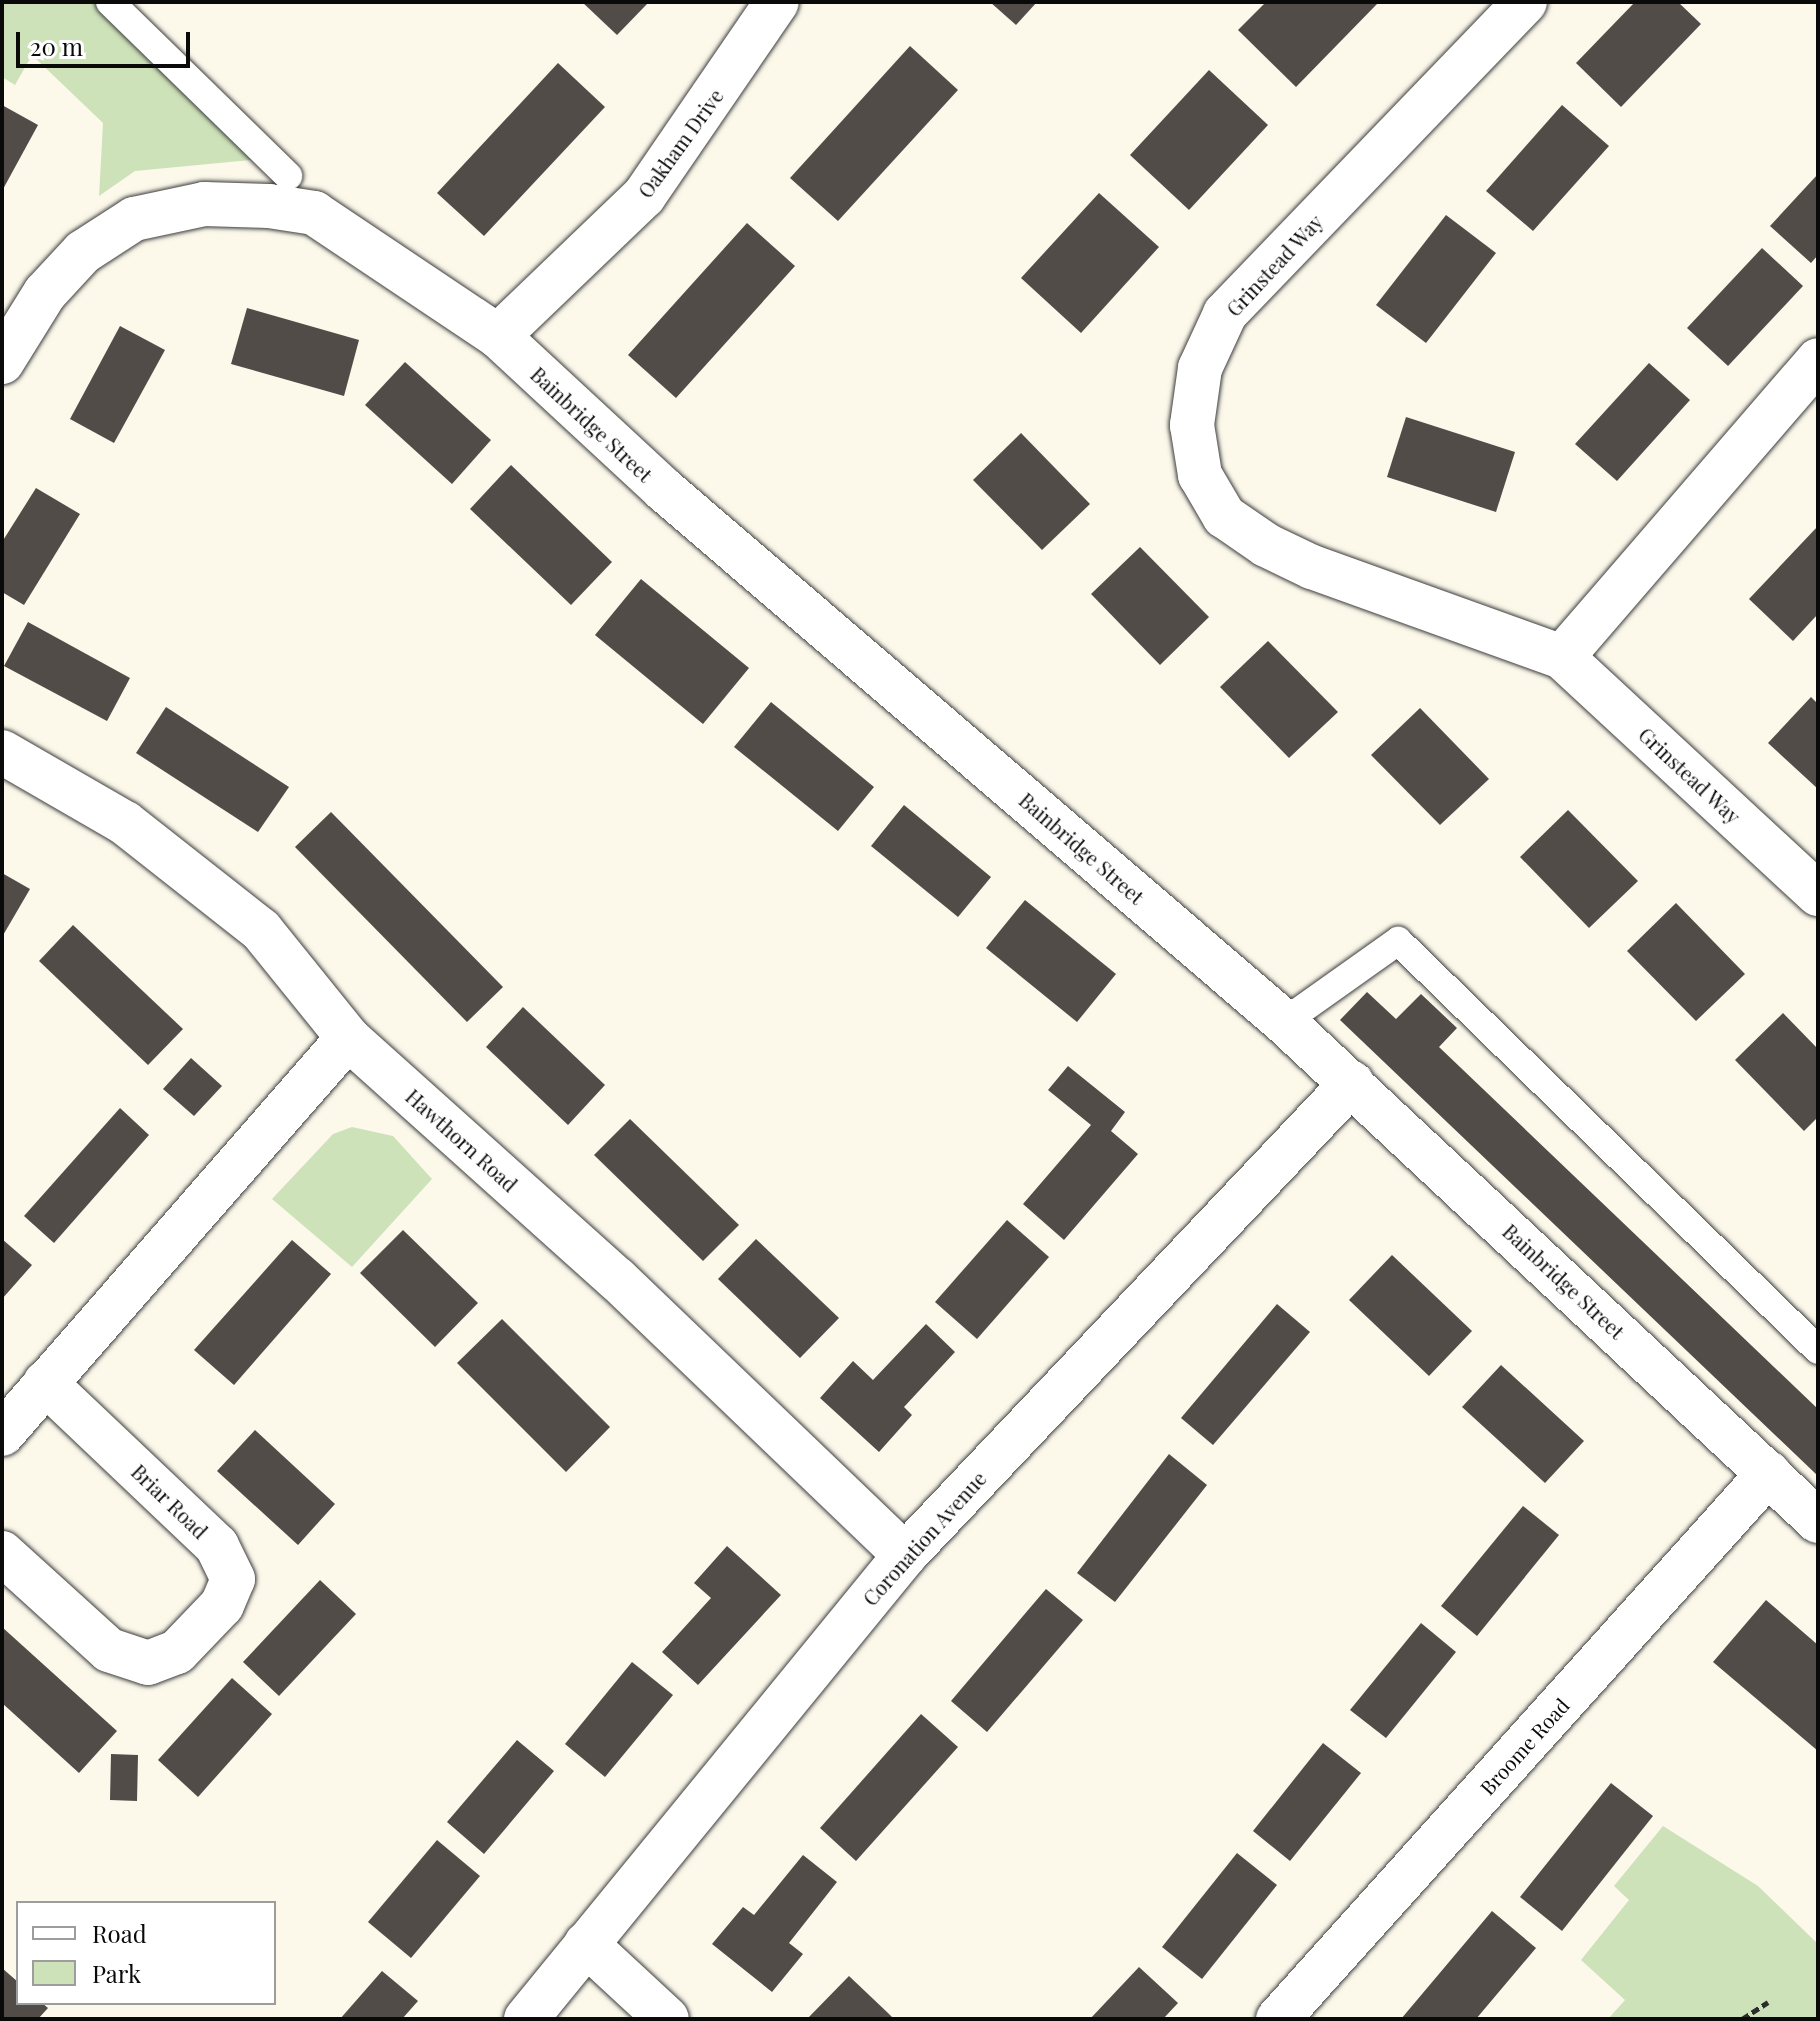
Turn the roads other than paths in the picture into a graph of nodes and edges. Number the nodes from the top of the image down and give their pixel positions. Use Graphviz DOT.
graph roads {
  1 [pos="110,2"];
  2 [pos="777,2"];
  3 [pos="1525,2"];
  4 [pos="288,176"];
  5 [pos="498,336"];
  6 [pos="1818,360"];
  7 [pos="2,362"];
  8 [pos="1562,657"];
  9 [pos="2,752"];
  10 [pos="1818,894"];
  11 [pos="1284,1022"];
  12 [pos="348,1038"];
  13 [pos="1352,1083"];
  14 [pos="1818,1350"];
  15 [pos="45,1383"];
  16 [pos="2,1434"];
  17 [pos="1769,1473"];
  18 [pos="1818,1521"];
  19 [pos="2,1553"];
  20 [pos="905,1555"];
  21 [pos="586,1944"];
  22 [pos="526,2019"];
  23 [pos="667,2019"];
  24 [pos="1278,2019"];
  1 -- 4 [label="lane"];
  2 -- 5 [label="street, Oakham Drive"];
  3 -- 8 [label="street, Grinstead Way"];
  5 -- 7 [label="street, Bainbridge Street"];
  5 -- 11 [label="street, Bainbridge Street"];
  6 -- 8 [label="street"];
  8 -- 10 [label="street, Grinstead Way"];
  9 -- 12 [label="street, Hawthorn Road"];
  11 -- 13 [label="street, Bainbridge Street"];
  11 -- 14 [label="lane"];
  12 -- 15 [label="street"];
  12 -- 20 [label="street, Hawthorn Road"];
  13 -- 17 [label="street, Bainbridge Street"];
  13 -- 20 [label="street, Coronation Avenue"];
  15 -- 16 [label="street"];
  15 -- 19 [label="street, Briar Road"];
  17 -- 18 [label="street, Bainbridge Street"];
  17 -- 24 [label="street, Broome Road"];
  20 -- 21 [label="street, Coronation Avenue"];
  21 -- 22 [label="street, Coronation Avenue"];
  21 -- 23 [label="street"];
}
